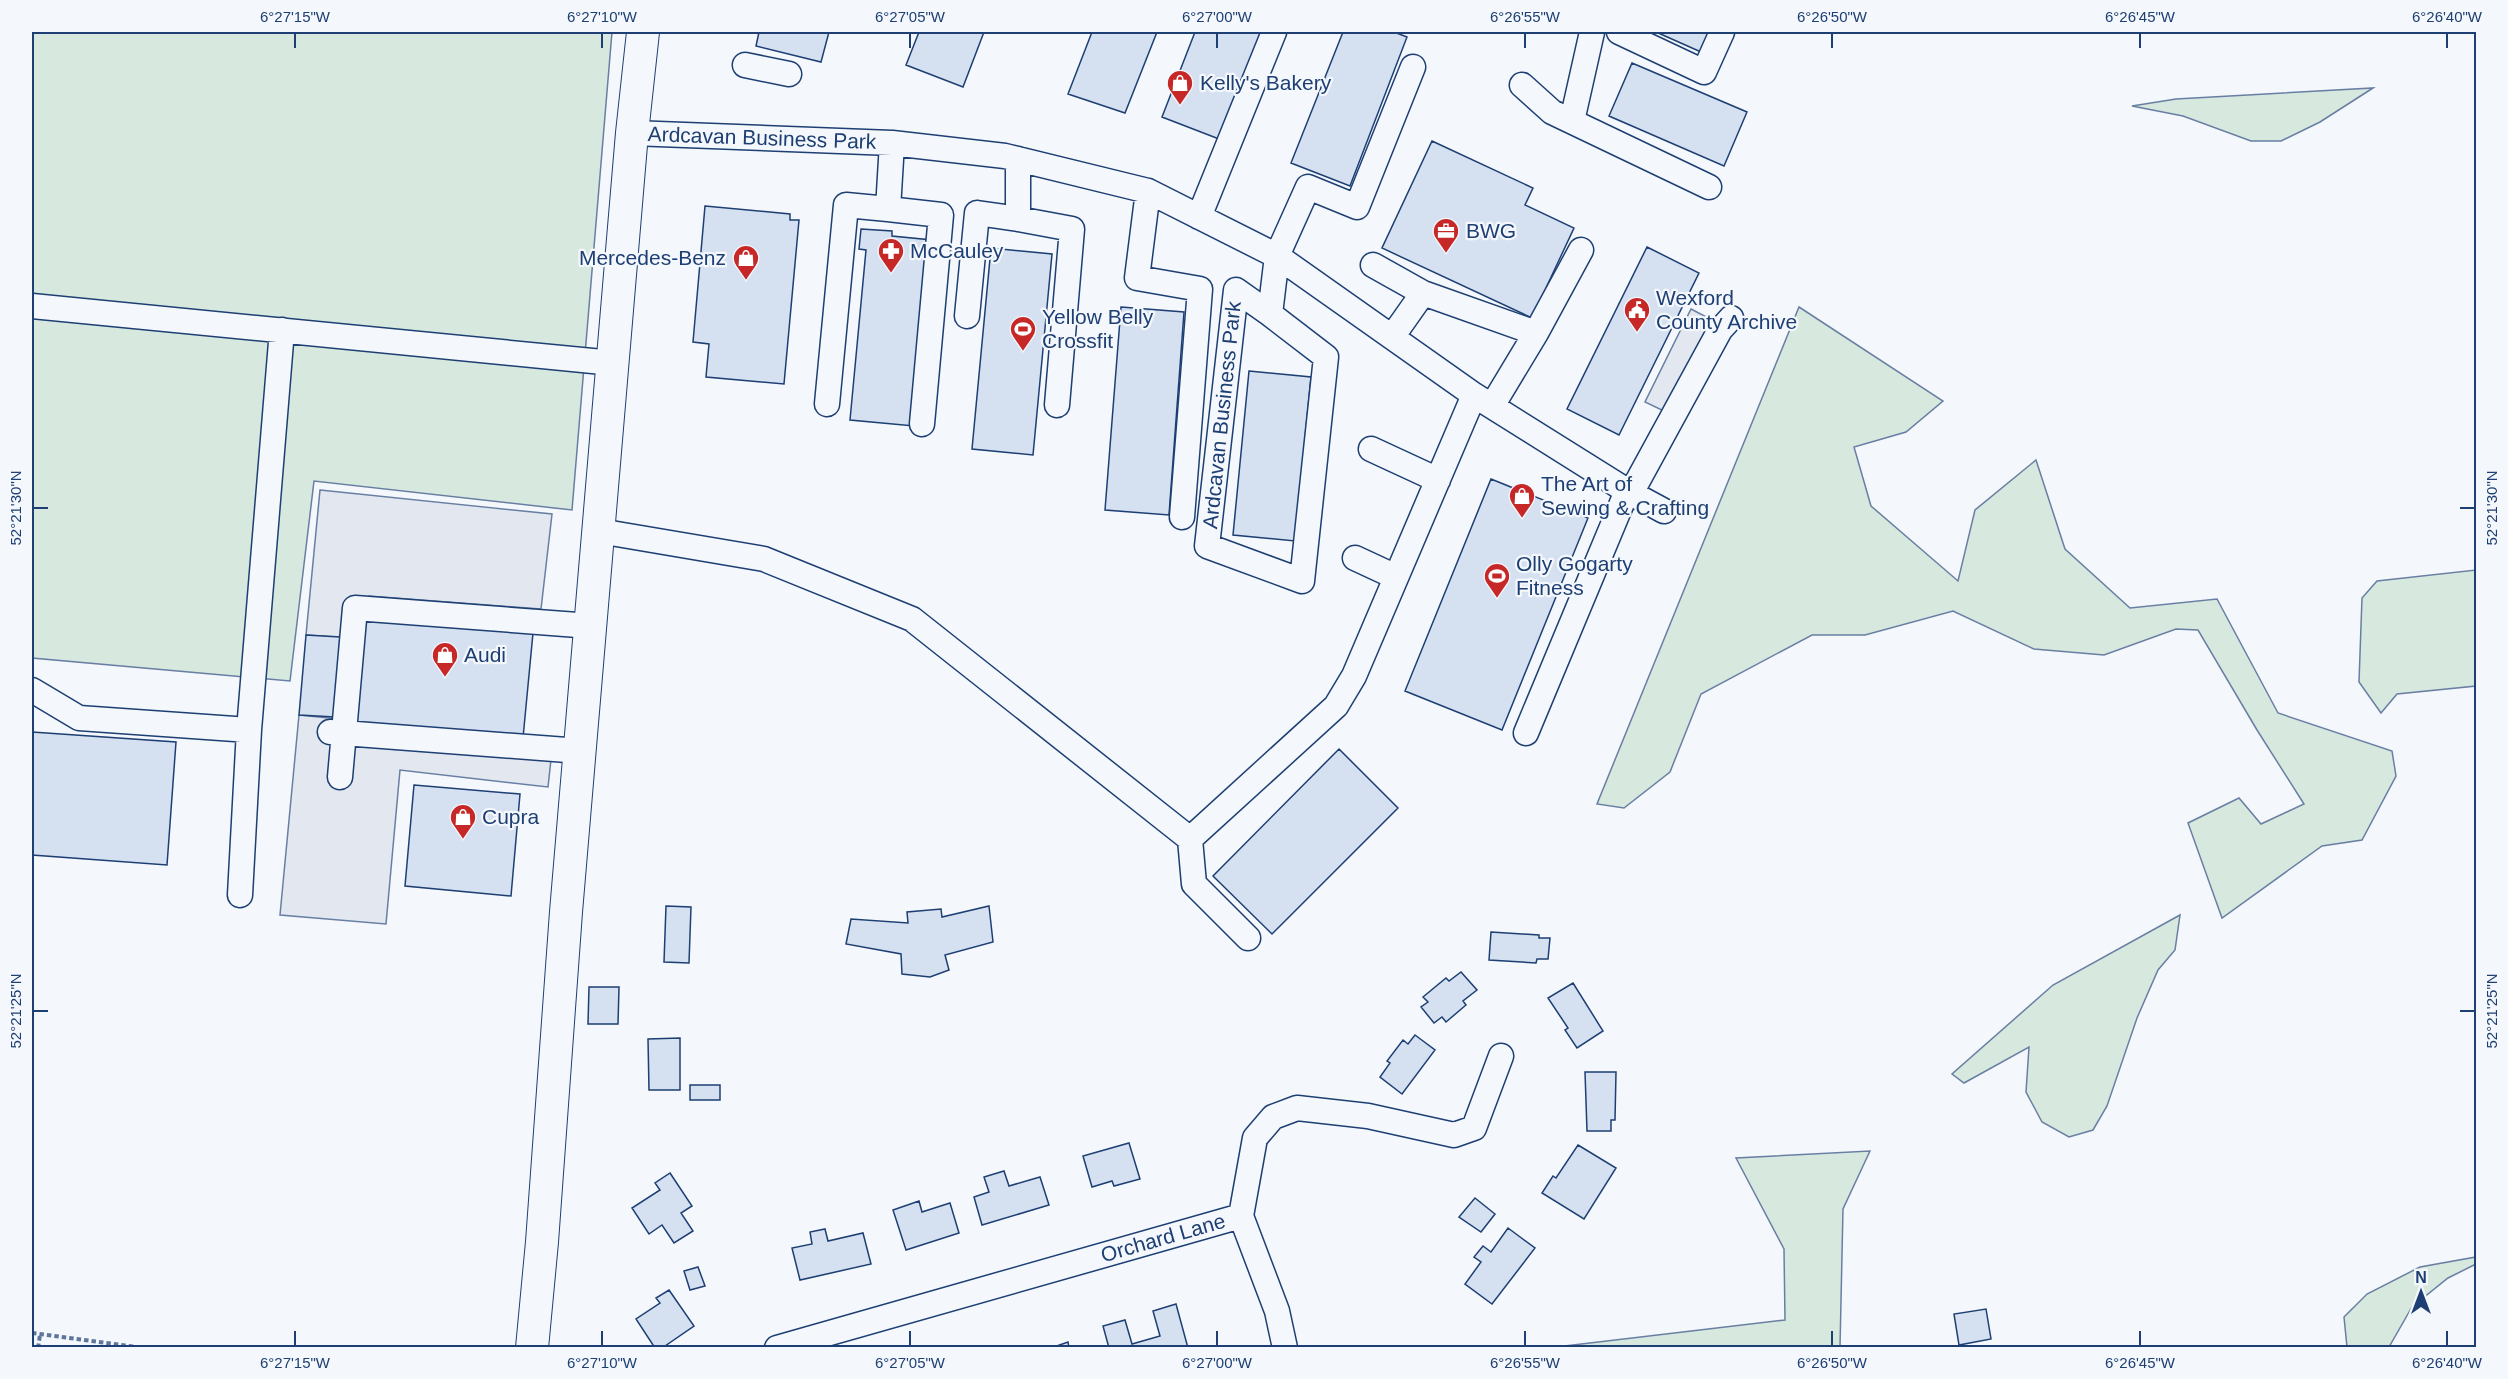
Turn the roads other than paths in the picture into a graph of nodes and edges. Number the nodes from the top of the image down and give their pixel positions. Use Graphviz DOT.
graph roads {
  1 [pos="644,32"];
  2 [pos="1274,32"];
  3 [pos="1592,32"];
  4 [pos="1619,32"];
  5 [pos="1722,32"];
  6 [pos="745,65"];
  7 [pos="1413,67"];
  8 [pos="789,74"];
  9 [pos="1522,85"];
  10 [pos="1572,121"];
  11 [pos="632,133"];
  12 [pos="892,143"];
  13 [pos="1018,159"];
  14 [pos="1709,187"];
  15 [pos="1148,191"];
  16 [pos="888,209"];
  17 [pos="1199,217"];
  18 [pos="1018,219"];
  19 [pos="1581,250"];
  20 [pos="1278,256"];
  21 [pos="1373,265"];
  22 [pos="1423,292"];
  23 [pos="32,306"];
  24 [pos="1270,314"];
  25 [pos="967,316"];
  26 [pos="1731,318"];
  27 [pos="282,330"];
  28 [pos="1536,333"];
  29 [pos="1392,337"];
  30 [pos="613,363"];
  31 [pos="1483,401"];
  32 [pos="826,404"];
  33 [pos="1057,405"];
  34 [pos="922,424"];
  35 [pos="1371,449"];
  36 [pos="1438,480"];
  37 [pos="1627,491"];
  38 [pos="1664,511"];
  39 [pos="1182,518"];
  40 [pos="599,531"];
  41 [pos="1355,558"];
  42 [pos="1396,577"];
  43 [pos="591,626"];
  44 [pos="32,690"];
  45 [pos="249,730"];
  46 [pos="337,733"];
  47 [pos="1526,733"];
  48 [pos="580,752"];
  49 [pos="340,777"];
  50 [pos="1190,839"];
  51 [pos="240,895"];
  52 [pos="1248,938"];
  53 [pos="1501,1056"];
  54 [pos="1241,1216"];
  55 [pos="532,1347"];
  56 [pos="777,1347"];
  57 [pos="1285,1347"];
  1 -- 11 [label="main road"];
  2 -- 17 [label="street"];
  3 -- 10 [label="street"];
  4 -- 5 [label="street"];
  6 -- 8 [label="street"];
  7 -- 20 [label="street, Ardcavan Business Park"];
  9 -- 10 [label="street"];
  10 -- 14 [label="street"];
  11 -- 12 [label="street, Ardcavan Business Park"];
  11 -- 30 [label="main road"];
  12 -- 13 [label="street, Ardcavan Business Park"];
  12 -- 16 [label="street, Ardcavan Business Park"];
  13 -- 15 [label="street, Ardcavan Business Park"];
  13 -- 18 [label="street"];
  15 -- 17 [label="street, Ardcavan Business Park"];
  15 -- 39 [label="street"];
  16 -- 32 [label="street"];
  16 -- 34 [label="street"];
  17 -- 20 [label="street, Ardcavan Business Park"];
  18 -- 25 [label="street"];
  18 -- 33 [label="street"];
  19 -- 28 [label="street"];
  20 -- 24 [label="street, Ardcavan Business Park"];
  20 -- 29 [label="street, Ardcavan Business Park"];
  21 -- 22 [label="street"];
  22 -- 28 [label="street"];
  22 -- 29 [label="street"];
  23 -- 27 [label="street"];
  24 -- 24 [label="street, Ardcavan Business Park"];
  26 -- 37 [label="street"];
  27 -- 30 [label="street"];
  27 -- 45 [label="street"];
  28 -- 31 [label="street"];
  29 -- 31 [label="street, Ardcavan Business Park"];
  30 -- 40 [label="main road"];
  31 -- 36 [label="street"];
  31 -- 37 [label="street, Ardcavan Business Park"];
  35 -- 36 [label="street"];
  36 -- 42 [label="street"];
  37 -- 38 [label="street, Ardcavan Business Park"];
  37 -- 47 [label="street"];
  40 -- 43 [label="main road"];
  40 -- 50 [label="street"];
  41 -- 42 [label="street"];
  42 -- 50 [label="street"];
  43 -- 46 [label="street"];
  43 -- 48 [label="main road"];
  44 -- 45 [label="street"];
  45 -- 51 [label="street"];
  46 -- 48 [label="street"];
  46 -- 49 [label="street"];
  48 -- 55 [label="main road"];
  50 -- 52 [label="street"];
  53 -- 54 [label="street, Orchard Lane"];
  54 -- 56 [label="street, Orchard Lane"];
  54 -- 57 [label="street"];
}
